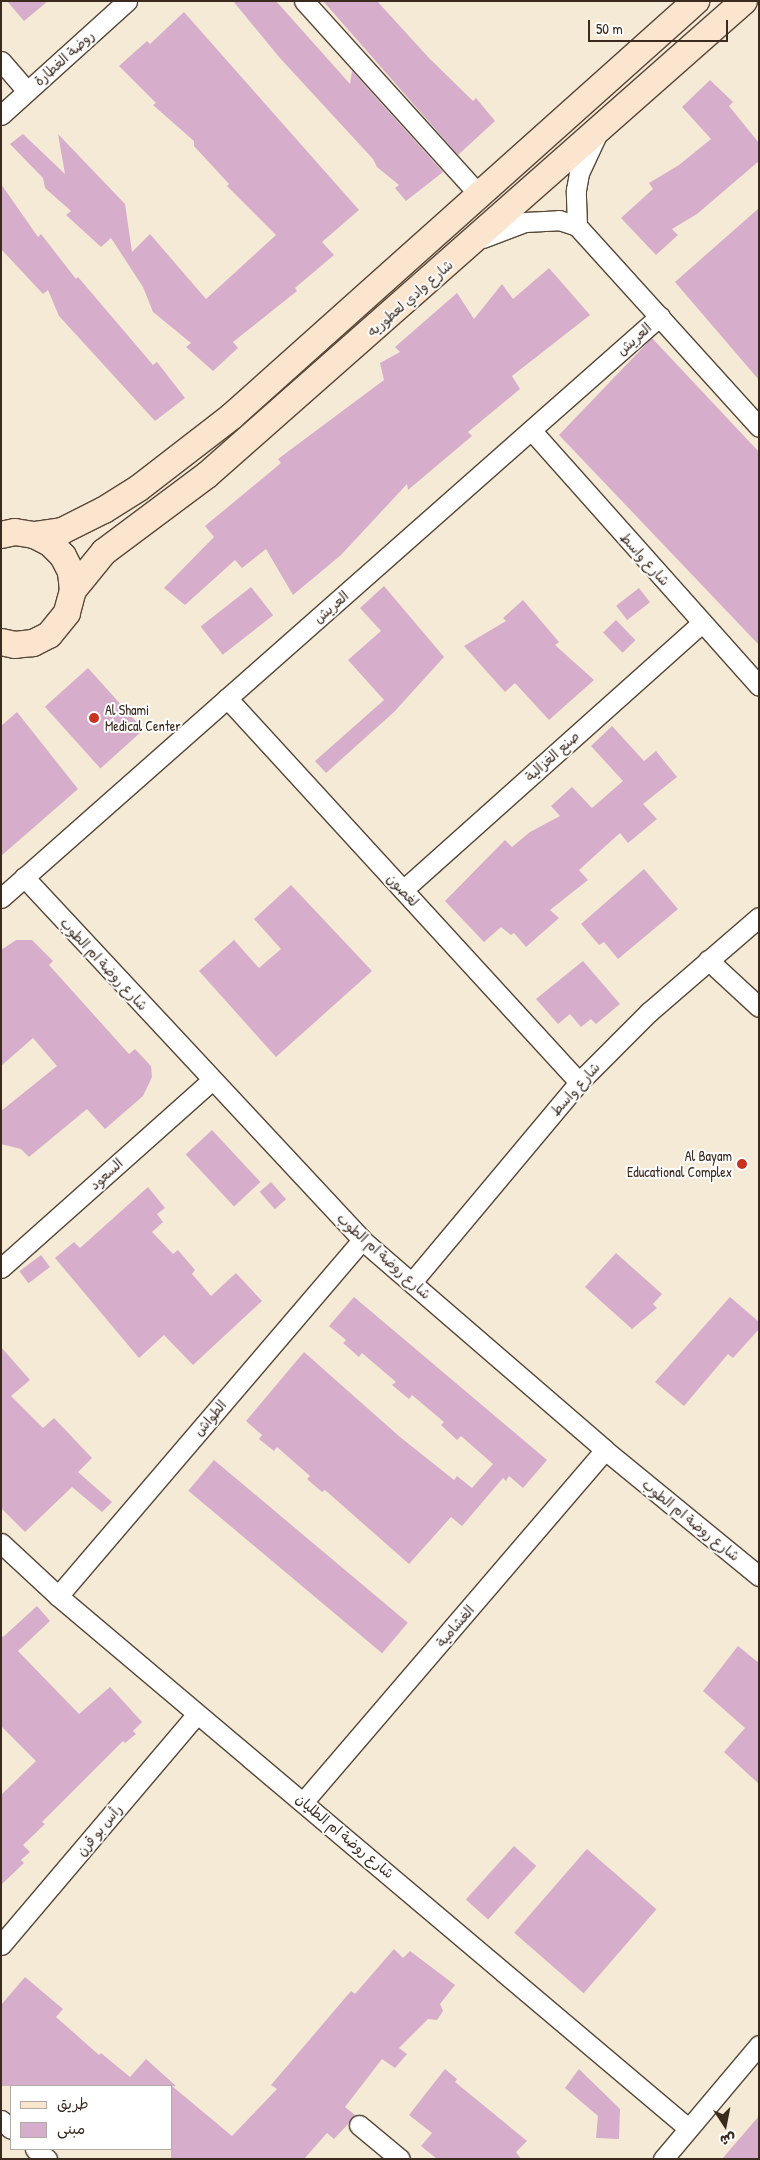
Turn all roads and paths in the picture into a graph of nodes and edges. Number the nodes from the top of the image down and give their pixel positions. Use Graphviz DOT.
graph roads {
  1 [pos="127,1"];
  2 [pos="304,1"];
  3 [pos="696,1"];
  4 [pos="744,1"];
  5 [pos="1,61"];
  6 [pos="27,91"];
  7 [pos="1,115"];
  8 [pos="600,130"];
  9 [pos="480,196"];
  10 [pos="577,226"];
  11 [pos="473,243"];
  12 [pos="660,316"];
  13 [pos="759,427"];
  14 [pos="532,432"];
  15 [pos="13,532"];
  16 [pos="73,590"];
  17 [pos="702,623"];
  18 [pos="6,647"];
  19 [pos="759,686"];
  20 [pos="227,698"];
  21 [pos="24,877"];
  22 [pos="403,890"];
  23 [pos="1,898"];
  24 [pos="759,917"];
  25 [pos="708,960"];
  26 [pos="759,1006"];
  27 [pos="211,1081"];
  28 [pos="580,1082"];
  29 [pos="362,1240"];
  30 [pos="1,1268"];
  31 [pos="412,1282"];
  32 [pos="605,1450"];
  33 [pos="1,1543"];
  34 [pos="759,1576"];
  35 [pos="58,1596"];
  36 [pos="197,1714"];
  37 [pos="304,1801"];
  38 [pos="2,1941"];
  39 [pos="759,2045"];
  40 [pos="359,2125"];
  41 [pos="688,2128"];
  42 [pos="36,2150"];
  43 [pos="47,2159"];
  44 [pos="400,2159"];
  45 [pos="663,2159"];
  1 -- 6 [label="street, روضة الغطارة"];
  2 -- 9 [label="street"];
  3 -- 9 [label="street"];
  4 -- 8 [label="street, شارع وادي لعطوريه"];
  5 -- 6 [label="street"];
  6 -- 7 [label="street, روضة الغطارة"];
  8 -- 10 [label="street"];
  8 -- 11 [label="street, شارع وادي لعطوريه"];
  9 -- 15 [label="street"];
  10 -- 11 [label="street"];
  10 -- 12 [label="street"];
  11 -- 16 [label="street, شارع وادي لعطوريه"];
  12 -- 13 [label="street"];
  12 -- 14 [label="street, العريش"];
  14 -- 17 [label="street, شارع واسط"];
  14 -- 20 [label="street, العريش"];
  15 -- 16 [label="street"];
  16 -- 18 [label="street"];
  17 -- 19 [label="street, شارع واسط"];
  17 -- 22 [label="street, صنع الغزالية"];
  20 -- 21 [label="street, العريش"];
  20 -- 22 [label="street, لغصون"];
  21 -- 23 [label="street, العريش"];
  21 -- 27 [label="street, شارع روضة ام الطوب"];
  22 -- 28 [label="street, لغصون"];
  24 -- 25 [label="street, شارع واسط"];
  25 -- 26 [label="street"];
  25 -- 28 [label="street, شارع واسط"];
  27 -- 29 [label="street, شارع روضة ام الطوب"];
  27 -- 30 [label="street, السعود"];
  28 -- 31 [label="street, شارع واسط"];
  29 -- 31 [label="street, شارع روضة ام الطوب"];
  29 -- 35 [label="street, الطواش"];
  31 -- 32 [label="street, شارع روضة ام الطوب"];
  32 -- 34 [label="street, شارع روضة ام الطوب"];
  32 -- 37 [label="street, الغشامية"];
  33 -- 35 [label="street, شارع روضة ام الطليان"];
  35 -- 36 [label="street, شارع روضة ام الطليان"];
  36 -- 37 [label="street, شارع روضة ام الطليان"];
  36 -- 38 [label="street, رأس بو قرن"];
  37 -- 41 [label="street, شارع روضة ام الطليان"];
  39 -- 41 [label="street"];
  40 -- 44 [label="street"];
  41 -- 45 [label="street"];
  42 -- 43 [label="street"];
}
